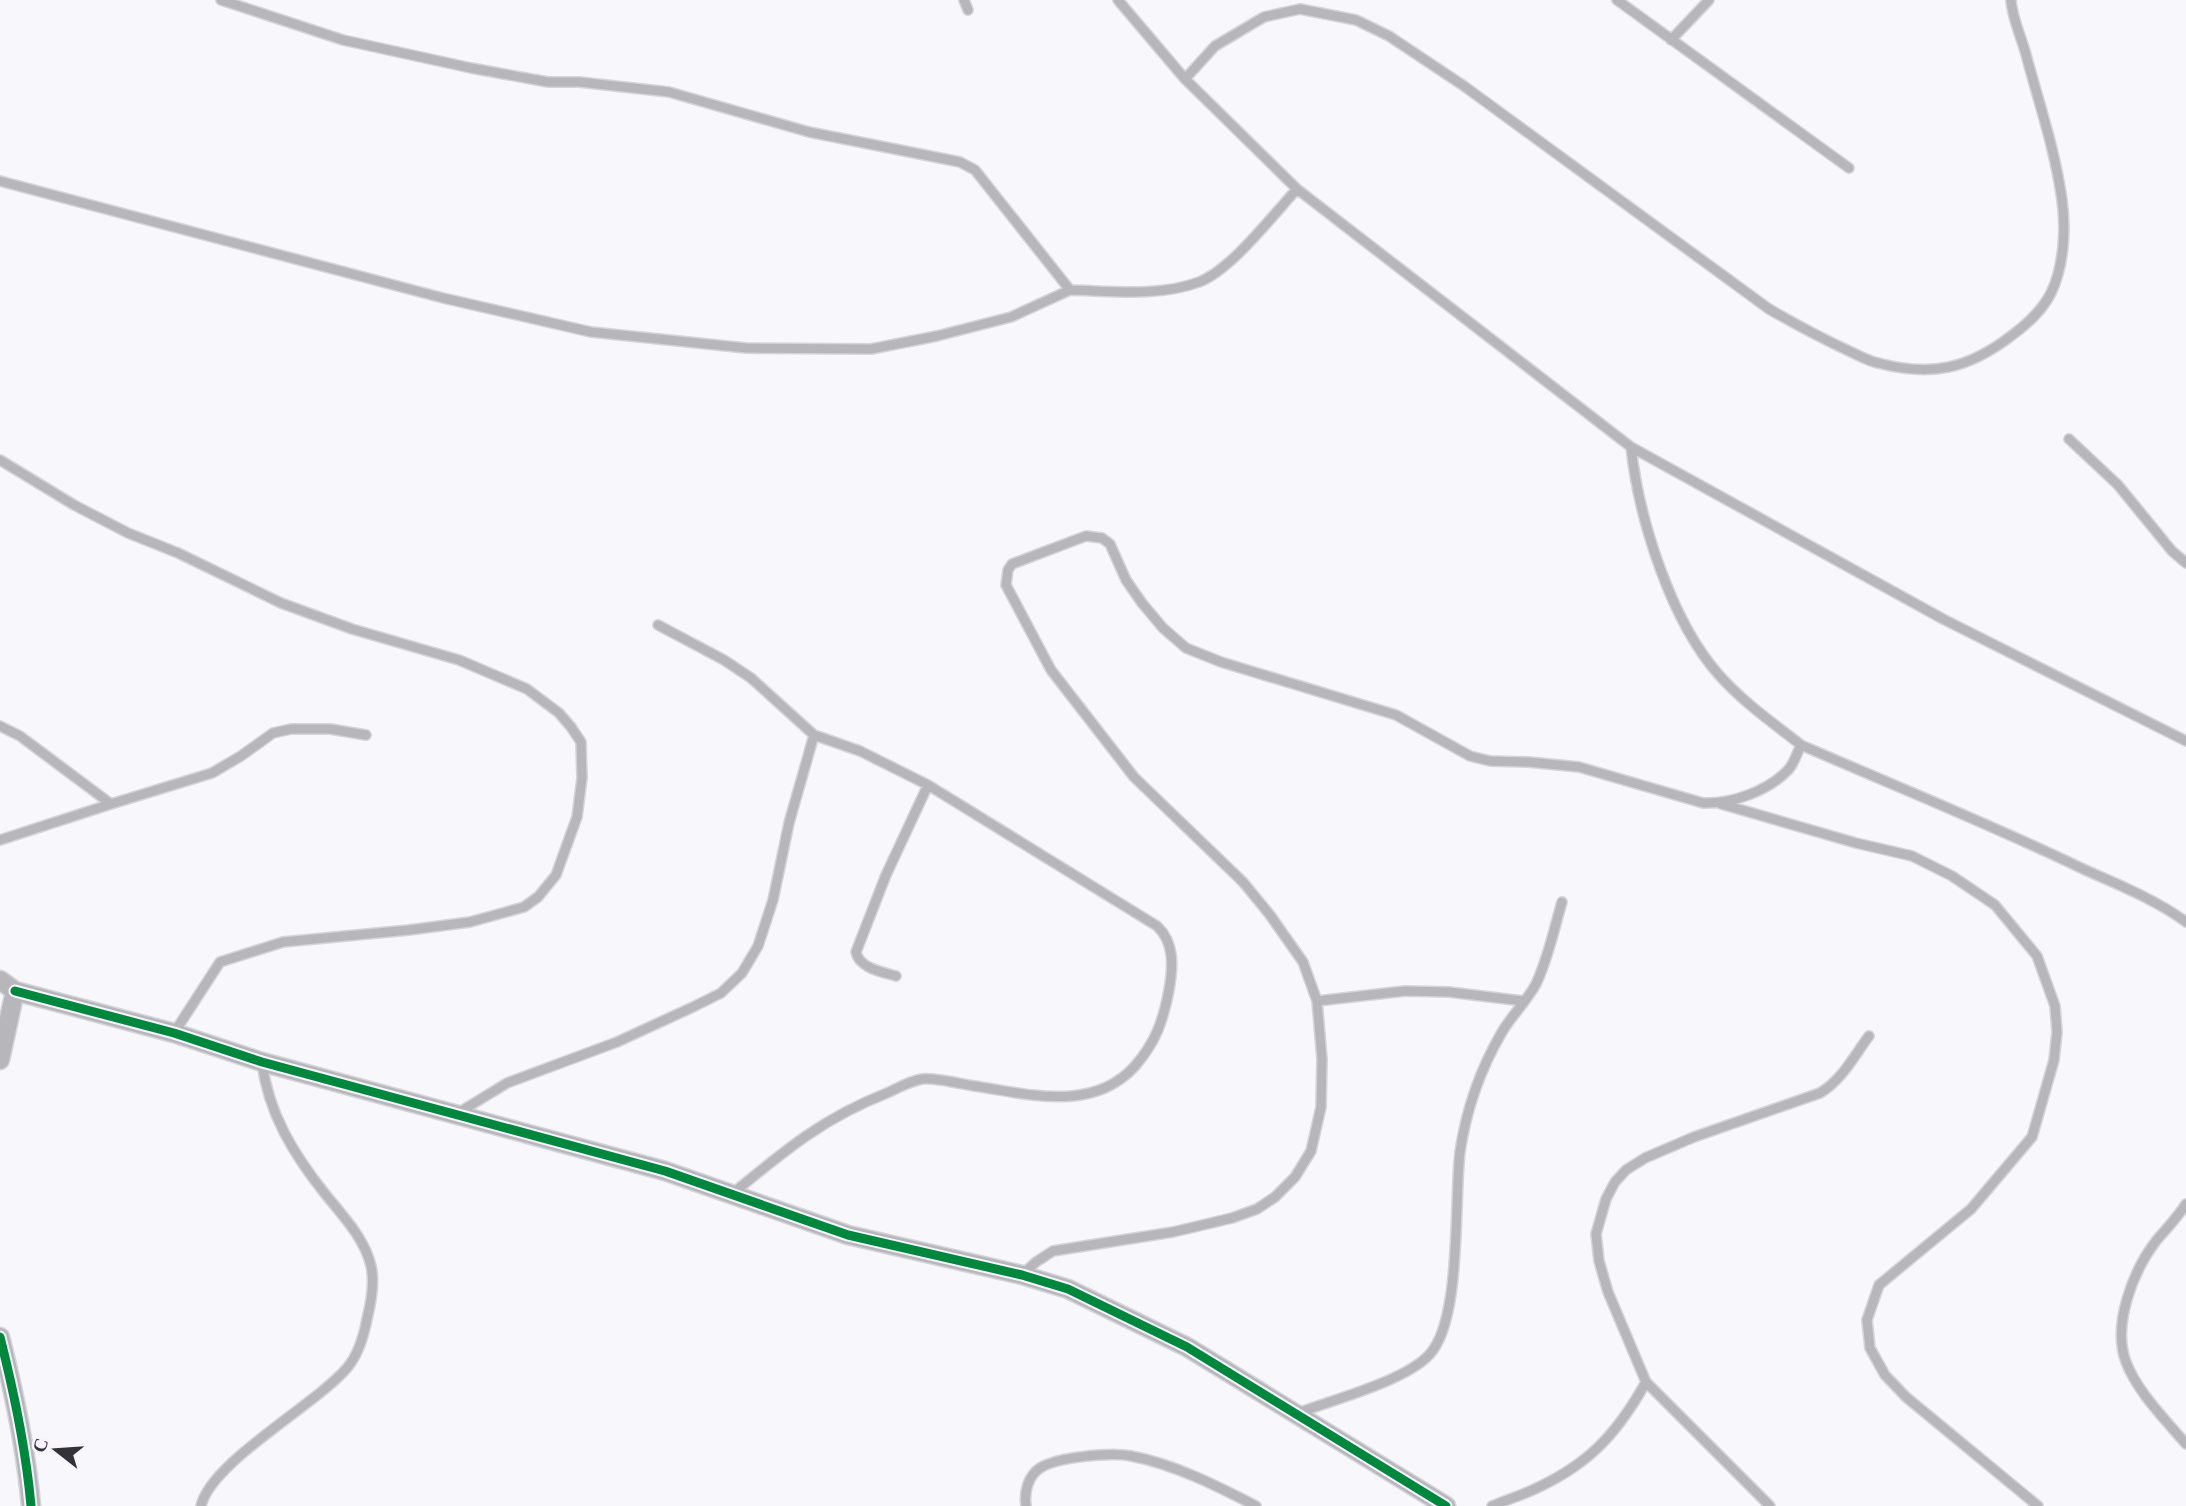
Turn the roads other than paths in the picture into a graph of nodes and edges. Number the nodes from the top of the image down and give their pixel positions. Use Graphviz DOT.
graph roads {
  1 [pos="221,0"];
  2 [pos="964,0"];
  3 [pos="1118,0"];
  4 [pos="1617,0"];
  5 [pos="1709,0"];
  6 [pos="2011,0"];
  7 [pos="968,10"];
  8 [pos="1671,40"];
  9 [pos="1185,79"];
  10 [pos="1849,168"];
  11 [pos="0,181"];
  12 [pos="1297,189"];
  13 [pos="1070,290"];
  14 [pos="2069,439"];
  15 [pos="1631,447"];
  16 [pos="0,460"];
  17 [pos="2186,563"];
  18 [pos="658,625"];
  19 [pos="0,726"];
  20 [pos="814,735"];
  21 [pos="366,736"];
  22 [pos="2186,741"];
  23 [pos="1801,745"];
  24 [pos="928,785"];
  25 [pos="111,804"];
  26 [pos="1721,804"];
  27 [pos="0,840"];
  28 [pos="1562,902"];
  29 [pos="2186,922"];
  30 [pos="896,976"];
  31 [pos="0,979"];
  32 [pos="15,991"];
  33 [pos="1317,1001"];
  34 [pos="1523,1002"];
  35 [pos="174,1033"];
  36 [pos="1869,1036"];
  37 [pos="0,1060"];
  38 [pos="262,1062"];
  39 [pos="456,1114"];
  40 [pos="731,1195"];
  41 [pos="2186,1204"];
  42 [pos="1023,1275"];
  43 [pos="0,1337"];
  44 [pos="1646,1382"];
  45 [pos="1298,1413"];
  46 [pos="2186,1444"];
  47 [pos="32,1506"];
  48 [pos="201,1506"];
  49 [pos="1026,1506"];
  50 [pos="1256,1506"];
  51 [pos="1446,1506"];
  52 [pos="1492,1506"];
  53 [pos="1770,1506"];
  54 [pos="2038,1506"];
  1 -- 13 [label="lane"];
  2 -- 7 [label="lane"];
  3 -- 9 [label="lane"];
  4 -- 8 [label="lane"];
  5 -- 8 [label="lane"];
  6 -- 9 [label="lane"];
  8 -- 10 [label="lane"];
  9 -- 12 [label="lane"];
  11 -- 13 [label="lane"];
  12 -- 13 [label="lane"];
  12 -- 15 [label="lane"];
  14 -- 17 [label="lane"];
  15 -- 22 [label="lane"];
  15 -- 23 [label="lane"];
  16 -- 35 [label="lane"];
  18 -- 20 [label="lane"];
  19 -- 25 [label="lane"];
  20 -- 24 [label="lane"];
  20 -- 39 [label="lane"];
  21 -- 25 [label="lane"];
  23 -- 26 [label="lane"];
  23 -- 29 [label="lane"];
  24 -- 30 [label="lane"];
  24 -- 40 [label="lane"];
  25 -- 27 [label="lane"];
  26 -- 33 [label="lane"];
  26 -- 54 [label="lane"];
  28 -- 34 [label="lane"];
  31 -- 32 [label="street"];
  32 -- 35 [label="street"];
  32 -- 37 [label="street"];
  33 -- 34 [label="lane"];
  33 -- 42 [label="lane"];
  34 -- 45 [label="lane"];
  35 -- 38 [label="street"];
  36 -- 44 [label="lane"];
  38 -- 39 [label="street"];
  38 -- 48 [label="lane"];
  39 -- 40 [label="street"];
  40 -- 42 [label="street"];
  41 -- 46 [label="lane"];
  42 -- 45 [label="street"];
  43 -- 47 [label="street"];
  44 -- 52 [label="lane"];
  44 -- 53 [label="lane"];
  45 -- 51 [label="street"];
  49 -- 50 [label="lane"];
}
